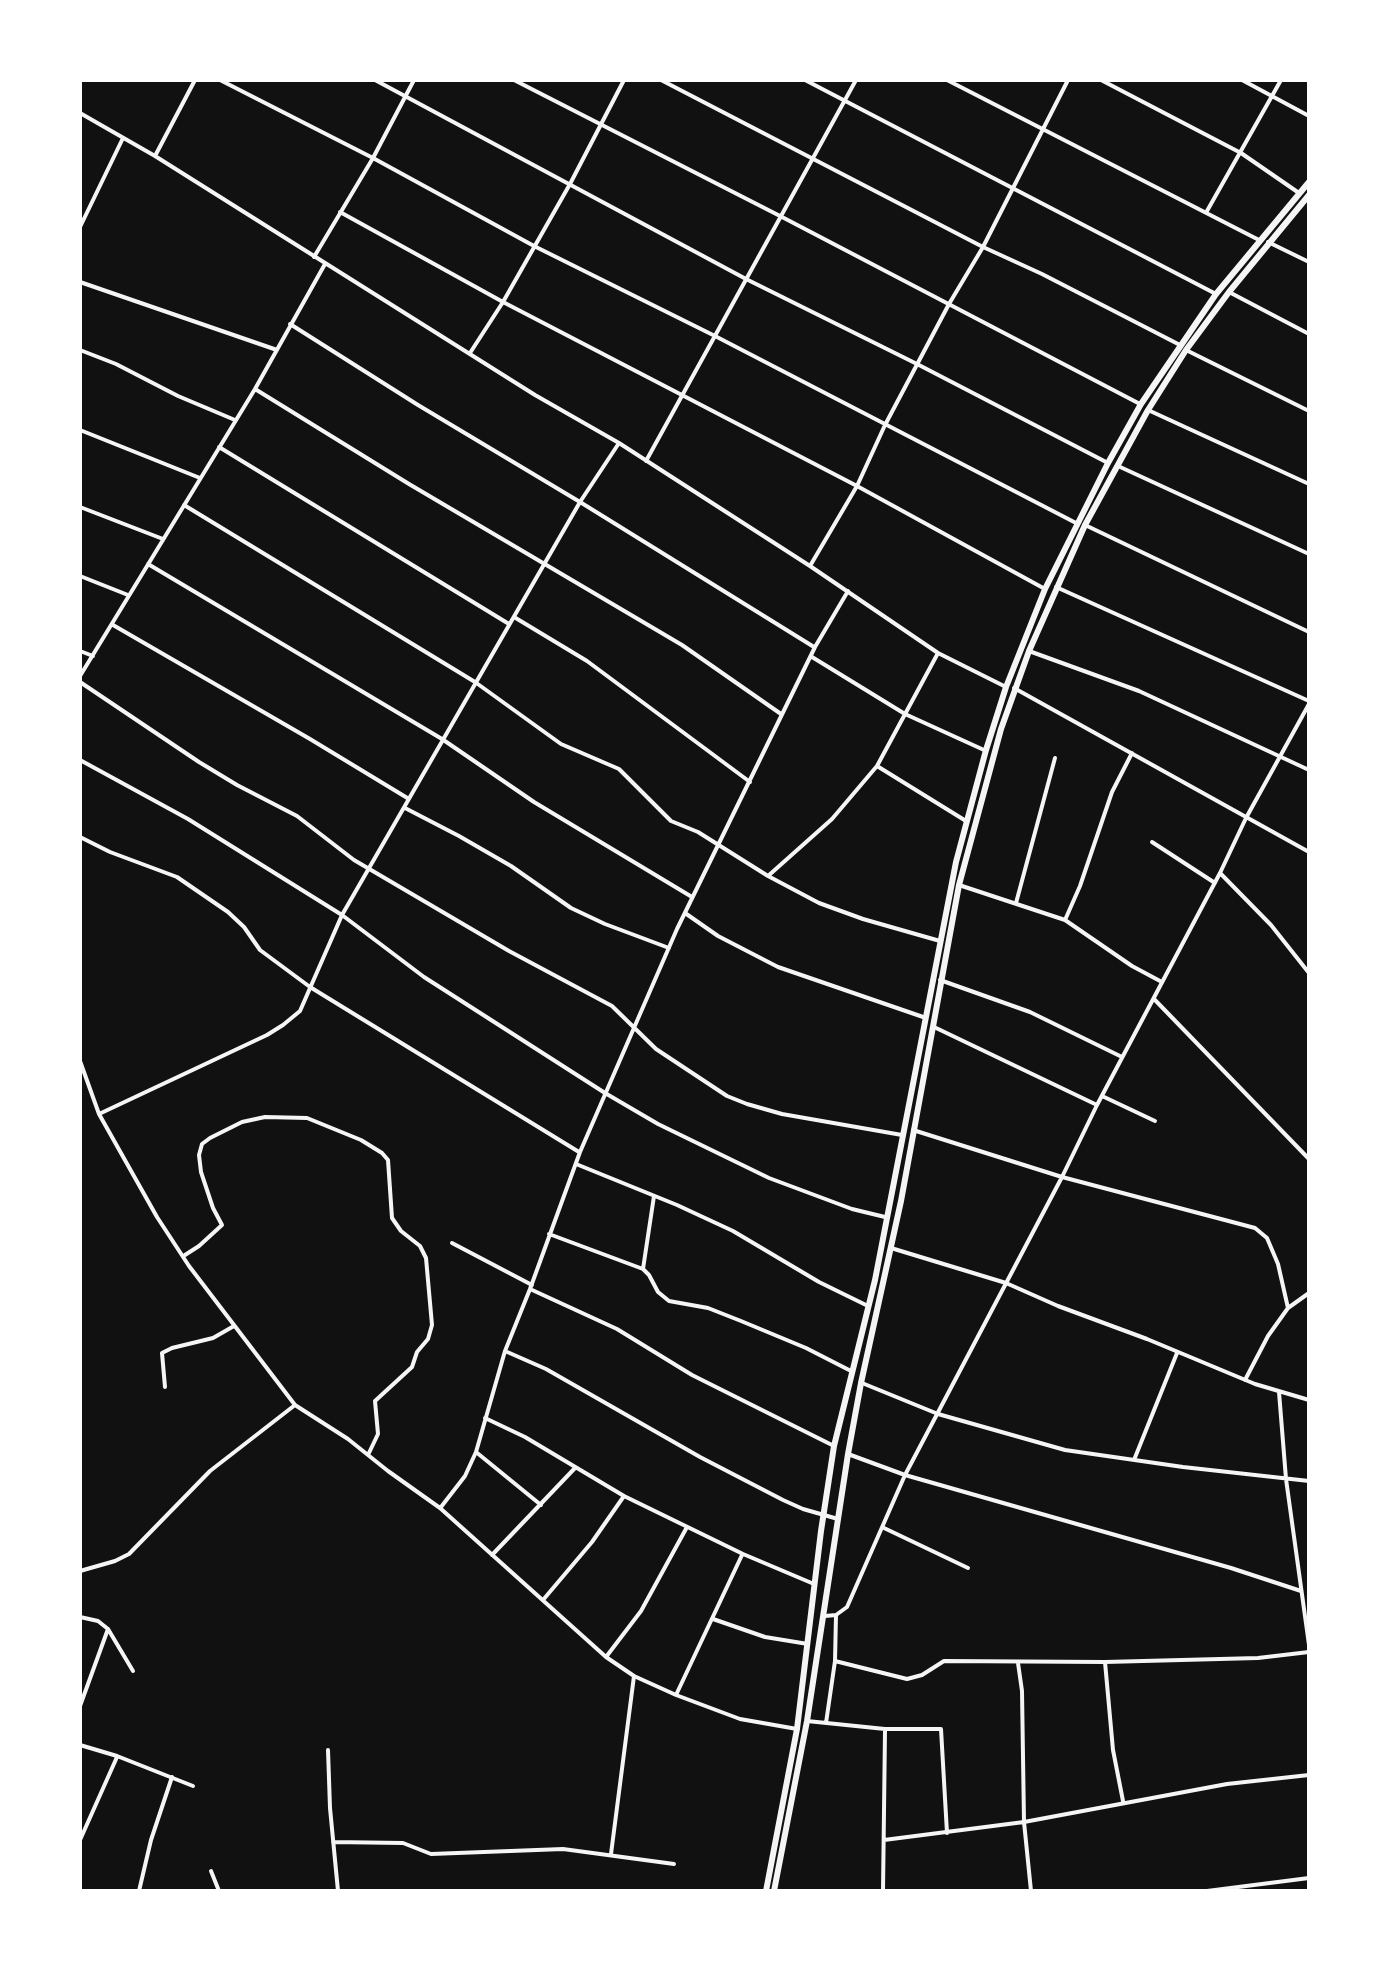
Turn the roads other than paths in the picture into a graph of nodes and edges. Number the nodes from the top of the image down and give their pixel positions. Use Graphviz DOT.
graph roads {
  1 [pos="195,80"];
  2 [pos="220,80"];
  3 [pos="374,80"];
  4 [pos="414,80"];
  5 [pos="514,80"];
  6 [pos="624,80"];
  7 [pos="662,80"];
  8 [pos="806,80"];
  9 [pos="856,80"];
  10 [pos="947,80"];
  11 [pos="1068,80"];
  12 [pos="1101,80"];
  13 [pos="1242,80"];
  14 [pos="1281,80"];
  15 [pos="1273,95"];
  16 [pos="406,96"];
  17 [pos="844,100"];
  18 [pos="80,112"];
  19 [pos="1309,116"];
  20 [pos="600,126"];
  21 [pos="1042,129"];
  22 [pos="123,138"];
  23 [pos="1242,152"];
  24 [pos="154,156"];
  25 [pos="373,158"];
  26 [pos="813,160"];
  27 [pos="1309,182"];
  28 [pos="570,184"];
  29 [pos="1013,189"];
  30 [pos="1299,193"];
  31 [pos="1309,195"];
  32 [pos="340,212"];
  33 [pos="1206,212"];
  34 [pos="782,216"];
  35 [pos="80,227"];
  36 [pos="1259,240"];
  37 [pos="1268,242"];
  38 [pos="534,246"];
  39 [pos="982,248"];
  40 [pos="314,257"];
  41 [pos="1309,262"];
  42 [pos="325,264"];
  43 [pos="746,279"];
  44 [pos="80,282"];
  45 [pos="1229,292"];
  46 [pos="1216,294"];
  47 [pos="503,302"];
  48 [pos="949,304"];
  49 [pos="290,324"];
  50 [pos="1309,334"];
  51 [pos="716,336"];
  52 [pos="1183,348"];
  53 [pos="80,350"];
  54 [pos="276,350"];
  55 [pos="470,352"];
  56 [pos="918,364"];
  57 [pos="255,389"];
  58 [pos="682,396"];
  59 [pos="1144,407"];
  60 [pos="1309,411"];
  61 [pos="235,420"];
  62 [pos="885,424"];
  63 [pos="80,430"];
  64 [pos="619,443"];
  65 [pos="219,447"];
  66 [pos="646,461"];
  67 [pos="1112,464"];
  68 [pos="200,478"];
  69 [pos="1309,484"];
  70 [pos="857,486"];
  71 [pos="580,502"];
  72 [pos="184,505"];
  73 [pos="80,507"];
  74 [pos="1080,524"];
  75 [pos="163,539"];
  76 [pos="1309,554"];
  77 [pos="148,564"];
  78 [pos="544,564"];
  79 [pos="810,566"];
  80 [pos="80,576"];
  81 [pos="1056,588"];
  82 [pos="1045,589"];
  83 [pos="848,591"];
  84 [pos="128,595"];
  85 [pos="514,617"];
  86 [pos="509,624"];
  87 [pos="113,625"];
  88 [pos="1309,632"];
  89 [pos="815,647"];
  90 [pos="80,650"];
  91 [pos="1028,651"];
  92 [pos="938,653"];
  93 [pos="93,656"];
  94 [pos="812,657"];
  95 [pos="80,679"];
  96 [pos="475,682"];
  97 [pos="1010,687"];
  98 [pos="1309,702"];
  99 [pos="782,714"];
  100 [pos="905,714"];
  101 [pos="442,738"];
  102 [pos="986,750"];
  103 [pos="1132,753"];
  104 [pos="1055,758"];
  105 [pos="1280,758"];
  106 [pos="80,760"];
  107 [pos="876,766"];
  108 [pos="1309,770"];
  109 [pos="750,782"];
  110 [pos="409,799"];
  111 [pos="405,808"];
  112 [pos="1246,818"];
  113 [pos="966,821"];
  114 [pos="80,837"];
  115 [pos="1152,842"];
  116 [pos="718,844"];
  117 [pos="1309,852"];
  118 [pos="370,868"];
  119 [pos="1220,873"];
  120 [pos="768,876"];
  121 [pos="1215,883"];
  122 [pos="959,885"];
  123 [pos="692,898"];
  124 [pos="1016,903"];
  125 [pos="685,913"];
  126 [pos="342,915"];
  127 [pos="1065,920"];
  128 [pos="940,941"];
  129 [pos="669,948"];
  130 [pos="1309,973"];
  131 [pos="940,980"];
  132 [pos="1162,982"];
  133 [pos="310,987"];
  134 [pos="1154,1000"];
  135 [pos="926,1018"];
  136 [pos="932,1026"];
  137 [pos="634,1029"];
  138 [pos="1122,1057"];
  139 [pos="80,1060"];
  140 [pos="606,1093"];
  141 [pos="1102,1096"];
  142 [pos="1097,1105"];
  143 [pos="98,1114"];
  144 [pos="1154,1121"];
  145 [pos="913,1130"];
  146 [pos="905,1136"];
  147 [pos="580,1152"];
  148 [pos="1309,1159"];
  149 [pos="576,1164"];
  150 [pos="1062,1177"];
  151 [pos="654,1196"];
  152 [pos="889,1218"];
  153 [pos="549,1234"];
  154 [pos="452,1243"];
  155 [pos="891,1248"];
  156 [pos="183,1256"];
  157 [pos="642,1269"];
  158 [pos="1006,1283"];
  159 [pos="531,1287"];
  160 [pos="1309,1293"];
  161 [pos="869,1307"];
  162 [pos="1288,1308"];
  163 [pos="234,1326"];
  164 [pos="505,1352"];
  165 [pos="1178,1352"];
  166 [pos="852,1371"];
  167 [pos="1245,1380"];
  168 [pos="861,1383"];
  169 [pos="165,1387"];
  170 [pos="1279,1392"];
  171 [pos="1309,1400"];
  172 [pos="295,1405"];
  173 [pos="938,1414"];
  174 [pos="485,1418"];
  175 [pos="834,1446"];
  176 [pos="476,1452"];
  177 [pos="848,1454"];
  178 [pos="368,1455"];
  179 [pos="1134,1460"];
  180 [pos="576,1468"];
  181 [pos="905,1475"];
  182 [pos="1286,1480"];
  183 [pos="1309,1481"];
  184 [pos="624,1496"];
  185 [pos="540,1505"];
  186 [pos="440,1508"];
  187 [pos="823,1515"];
  188 [pos="838,1519"];
  189 [pos="687,1527"];
  190 [pos="884,1528"];
  191 [pos="742,1554"];
  192 [pos="492,1556"];
  193 [pos="968,1568"];
  194 [pos="80,1571"];
  195 [pos="814,1584"];
  196 [pos="1301,1591"];
  197 [pos="543,1600"];
  198 [pos="836,1615"];
  199 [pos="823,1616"];
  200 [pos="80,1617"];
  201 [pos="713,1618"];
  202 [pos="108,1629"];
  203 [pos="808,1644"];
  204 [pos="1309,1645"];
  205 [pos="1309,1652"];
  206 [pos="606,1657"];
  207 [pos="835,1660"];
  208 [pos="1105,1662"];
  209 [pos="1018,1663"];
  210 [pos="133,1670"];
  211 [pos="634,1676"];
  212 [pos="676,1695"];
  213 [pos="80,1706"];
  214 [pos="808,1721"];
  215 [pos="826,1723"];
  216 [pos="797,1729"];
  217 [pos="885,1729"];
  218 [pos="80,1745"];
  219 [pos="328,1750"];
  220 [pos="117,1756"];
  221 [pos="1309,1776"];
  222 [pos="172,1777"];
  223 [pos="193,1786"];
  224 [pos="1124,1803"];
  225 [pos="1024,1822"];
  226 [pos="948,1833"];
  227 [pos="80,1840"];
  228 [pos="884,1840"];
  229 [pos="332,1842"];
  230 [pos="611,1854"];
  231 [pos="674,1864"];
  232 [pos="212,1871"];
  233 [pos="1309,1878"];
  234 [pos="139,1891"];
  235 [pos="219,1891"];
  236 [pos="338,1891"];
  237 [pos="766,1891"];
  238 [pos="774,1891"];
  239 [pos="883,1891"];
  240 [pos="1031,1891"];
  241 [pos="1207,1891"];
  1 -- 24 [label="street"];
  2 -- 25 [label="street"];
  3 -- 16 [label="street"];
  4 -- 16 [label="street"];
  5 -- 20 [label="street"];
  6 -- 20 [label="street"];
  7 -- 26 [label="street"];
  8 -- 17 [label="street"];
  9 -- 17 [label="street"];
  10 -- 21 [label="street"];
  11 -- 21 [label="street"];
  12 -- 23 [label="street"];
  13 -- 15 [label="street"];
  14 -- 15 [label="street"];
  15 -- 19 [label="street"];
  15 -- 23 [label="street"];
  16 -- 25 [label="street"];
  16 -- 28 [label="street"];
  17 -- 26 [label="street"];
  17 -- 29 [label="street"];
  18 -- 22 [label="street"];
  20 -- 28 [label="street"];
  20 -- 34 [label="street"];
  21 -- 29 [label="street"];
  21 -- 33 [label="street"];
  22 -- 24 [label="street"];
  22 -- 35 [label="street"];
  23 -- 30 [label="street"];
  23 -- 33 [label="street"];
  24 -- 40 [label="street"];
  25 -- 32 [label="street"];
  25 -- 38 [label="street"];
  26 -- 34 [label="street"];
  26 -- 39 [label="street"];
  27 -- 30 [label="main road"];
  28 -- 38 [label="street"];
  28 -- 43 [label="street"];
  29 -- 39 [label="street"];
  29 -- 46 [label="street"];
  30 -- 36 [label="main road"];
  31 -- 37 [label="main road"];
  32 -- 40 [label="street"];
  32 -- 47 [label="street"];
  33 -- 36 [label="street"];
  34 -- 43 [label="street"];
  34 -- 48 [label="street"];
  36 -- 46 [label="main road"];
  37 -- 41 [label="street"];
  37 -- 45 [label="main road"];
  38 -- 47 [label="street"];
  38 -- 51 [label="street"];
  39 -- 48 [label="street"];
  39 -- 52 [label="street"];
  40 -- 42 [label="street"];
  42 -- 49 [label="street"];
  42 -- 55 [label="street"];
  43 -- 51 [label="street"];
  43 -- 56 [label="street"];
  44 -- 54 [label="street"];
  45 -- 50 [label="street"];
  45 -- 52 [label="main road"];
  46 -- 52 [label="main road"];
  47 -- 55 [label="street"];
  47 -- 58 [label="street"];
  48 -- 56 [label="street"];
  48 -- 59 [label="street"];
  49 -- 54 [label="street"];
  49 -- 71 [label="street"];
  51 -- 58 [label="street"];
  51 -- 62 [label="street"];
  52 -- 59 [label="main road"];
  52 -- 60 [label="street"];
  53 -- 61 [label="street"];
  54 -- 57 [label="street"];
  55 -- 64 [label="street"];
  56 -- 62 [label="street"];
  56 -- 67 [label="street"];
  57 -- 61 [label="street"];
  57 -- 78 [label="street"];
  58 -- 66 [label="street"];
  58 -- 70 [label="street"];
  59 -- 67 [label="main road"];
  59 -- 69 [label="street"];
  61 -- 65 [label="street"];
  62 -- 70 [label="street"];
  62 -- 74 [label="street"];
  63 -- 68 [label="street"];
  64 -- 66 [label="street"];
  64 -- 71 [label="street"];
  65 -- 68 [label="street"];
  65 -- 86 [label="street"];
  66 -- 79 [label="street"];
  67 -- 74 [label="main road"];
  67 -- 76 [label="street"];
  68 -- 72 [label="street"];
  70 -- 79 [label="street"];
  70 -- 82 [label="street"];
  71 -- 78 [label="street"];
  71 -- 89 [label="street"];
  72 -- 75 [label="street"];
  72 -- 96 [label="street"];
  73 -- 75 [label="street"];
  74 -- 81 [label="main road"];
  74 -- 82 [label="main road"];
  74 -- 88 [label="street"];
  75 -- 77 [label="street"];
  77 -- 84 [label="street"];
  77 -- 101 [label="street"];
  78 -- 85 [label="street"];
  78 -- 99 [label="street"];
  79 -- 83 [label="street"];
  80 -- 84 [label="street"];
  81 -- 91 [label="main road"];
  81 -- 98 [label="street"];
  82 -- 97 [label="main road"];
  83 -- 89 [label="street"];
  83 -- 92 [label="street"];
  84 -- 87 [label="street"];
  85 -- 86 [label="street"];
  85 -- 109 [label="street"];
  86 -- 96 [label="street"];
  87 -- 93 [label="street"];
  87 -- 110 [label="street"];
  89 -- 94 [label="street"];
  90 -- 93 [label="street"];
  91 -- 97 [label="main road"];
  91 -- 105 [label="street"];
  92 -- 97 [label="street"];
  92 -- 100 [label="street"];
  93 -- 95 [label="street"];
  94 -- 99 [label="street"];
  94 -- 100 [label="street"];
  95 -- 118 [label="street"];
  96 -- 101 [label="street"];
  96 -- 116 [label="street"];
  97 -- 102 [label="main road"];
  97 -- 103 [label="street"];
  97 -- 122 [label="main road"];
  98 -- 105 [label="street"];
  99 -- 109 [label="street"];
  100 -- 102 [label="street"];
  100 -- 107 [label="street"];
  101 -- 110 [label="street"];
  101 -- 123 [label="street"];
  102 -- 113 [label="main road"];
  103 -- 112 [label="street"];
  103 -- 127 [label="street"];
  104 -- 124 [label="street"];
  105 -- 108 [label="street"];
  105 -- 112 [label="street"];
  106 -- 126 [label="street"];
  107 -- 113 [label="street"];
  107 -- 120 [label="street"];
  109 -- 116 [label="street"];
  110 -- 111 [label="street"];
  111 -- 118 [label="street"];
  111 -- 129 [label="street"];
  112 -- 117 [label="street"];
  112 -- 119 [label="street"];
  113 -- 128 [label="main road"];
  114 -- 133 [label="street"];
  115 -- 121 [label="street"];
  116 -- 120 [label="street"];
  116 -- 123 [label="street"];
  118 -- 126 [label="street"];
  118 -- 137 [label="street"];
  119 -- 121 [label="street"];
  119 -- 130 [label="street"];
  120 -- 128 [label="street"];
  121 -- 132 [label="street"];
  122 -- 124 [label="street"];
  122 -- 131 [label="main road"];
  123 -- 125 [label="street"];
  124 -- 127 [label="street"];
  125 -- 129 [label="street"];
  125 -- 135 [label="street"];
  126 -- 133 [label="street"];
  126 -- 140 [label="street"];
  127 -- 132 [label="street"];
  128 -- 135 [label="main road"];
  129 -- 137 [label="street"];
  131 -- 136 [label="main road"];
  131 -- 138 [label="street"];
  132 -- 134 [label="street"];
  133 -- 143 [label="street"];
  133 -- 147 [label="street"];
  134 -- 138 [label="street"];
  134 -- 148 [label="street"];
  135 -- 146 [label="main road"];
  136 -- 142 [label="street"];
  136 -- 145 [label="main road"];
  137 -- 140 [label="street"];
  137 -- 146 [label="street"];
  138 -- 141 [label="street"];
  139 -- 143 [label="street"];
  140 -- 147 [label="street"];
  140 -- 152 [label="street"];
  141 -- 142 [label="street"];
  141 -- 144 [label="street"];
  142 -- 150 [label="street"];
  143 -- 156 [label="street"];
  145 -- 150 [label="street"];
  145 -- 155 [label="main road"];
  146 -- 152 [label="main road"];
  147 -- 149 [label="street"];
  149 -- 151 [label="street"];
  149 -- 153 [label="street"];
  150 -- 158 [label="street"];
  150 -- 162 [label="street"];
  151 -- 157 [label="street"];
  151 -- 161 [label="street"];
  152 -- 161 [label="main road"];
  153 -- 157 [label="street"];
  153 -- 159 [label="street"];
  154 -- 159 [label="street"];
  155 -- 158 [label="street"];
  155 -- 168 [label="main road"];
  156 -- 163 [label="street"];
  156 -- 178 [label="street"];
  157 -- 166 [label="street"];
  158 -- 165 [label="street"];
  158 -- 173 [label="street"];
  159 -- 164 [label="street"];
  159 -- 175 [label="street"];
  160 -- 162 [label="street"];
  161 -- 166 [label="main road"];
  162 -- 167 [label="street"];
  163 -- 169 [label="street"];
  163 -- 172 [label="street"];
  164 -- 174 [label="street"];
  164 -- 187 [label="street"];
  165 -- 167 [label="street"];
  165 -- 179 [label="street"];
  166 -- 175 [label="main road"];
  167 -- 170 [label="street"];
  168 -- 173 [label="street"];
  168 -- 177 [label="main road"];
  170 -- 171 [label="street"];
  170 -- 182 [label="street"];
  172 -- 178 [label="street"];
  172 -- 194 [label="street"];
  173 -- 179 [label="street"];
  173 -- 181 [label="street"];
  174 -- 176 [label="street"];
  174 -- 180 [label="street"];
  175 -- 187 [label="main road"];
  176 -- 185 [label="street"];
  176 -- 186 [label="street"];
  177 -- 181 [label="street"];
  177 -- 188 [label="main road"];
  178 -- 186 [label="street"];
  179 -- 182 [label="street"];
  180 -- 184 [label="street"];
  180 -- 185 [label="street"];
  181 -- 190 [label="street"];
  181 -- 196 [label="street"];
  182 -- 183 [label="street"];
  182 -- 196 [label="street"];
  184 -- 189 [label="street"];
  184 -- 197 [label="street"];
  185 -- 192 [label="street"];
  186 -- 192 [label="street"];
  187 -- 188 [label="street"];
  187 -- 195 [label="main road"];
  188 -- 199 [label="main road"];
  189 -- 191 [label="street"];
  189 -- 206 [label="street"];
  190 -- 193 [label="street"];
  190 -- 198 [label="street"];
  191 -- 195 [label="street"];
  191 -- 201 [label="street"];
  192 -- 197 [label="street"];
  195 -- 203 [label="main road"];
  196 -- 204 [label="street"];
  197 -- 206 [label="street"];
  198 -- 199 [label="street"];
  198 -- 207 [label="street"];
  199 -- 214 [label="main road"];
  200 -- 202 [label="street"];
  201 -- 203 [label="street"];
  201 -- 212 [label="street"];
  202 -- 210 [label="street"];
  202 -- 213 [label="street"];
  203 -- 216 [label="main road"];
  205 -- 208 [label="street"];
  206 -- 211 [label="street"];
  207 -- 209 [label="street"];
  207 -- 215 [label="street"];
  208 -- 209 [label="street"];
  208 -- 224 [label="street"];
  209 -- 225 [label="street"];
  211 -- 212 [label="street"];
  211 -- 230 [label="street"];
  212 -- 216 [label="street"];
  214 -- 215 [label="street"];
  214 -- 238 [label="main road"];
  215 -- 217 [label="street"];
  216 -- 237 [label="main road"];
  217 -- 226 [label="street"];
  217 -- 228 [label="street"];
  218 -- 220 [label="street"];
  219 -- 229 [label="street"];
  220 -- 222 [label="street"];
  220 -- 227 [label="street"];
  221 -- 224 [label="street"];
  222 -- 223 [label="street"];
  222 -- 234 [label="street"];
  224 -- 225 [label="street"];
  225 -- 226 [label="street"];
  225 -- 240 [label="street"];
  226 -- 228 [label="street"];
  228 -- 239 [label="street"];
  229 -- 230 [label="street"];
  229 -- 236 [label="street"];
  230 -- 231 [label="street"];
  232 -- 235 [label="street"];
  233 -- 241 [label="street"];
}
